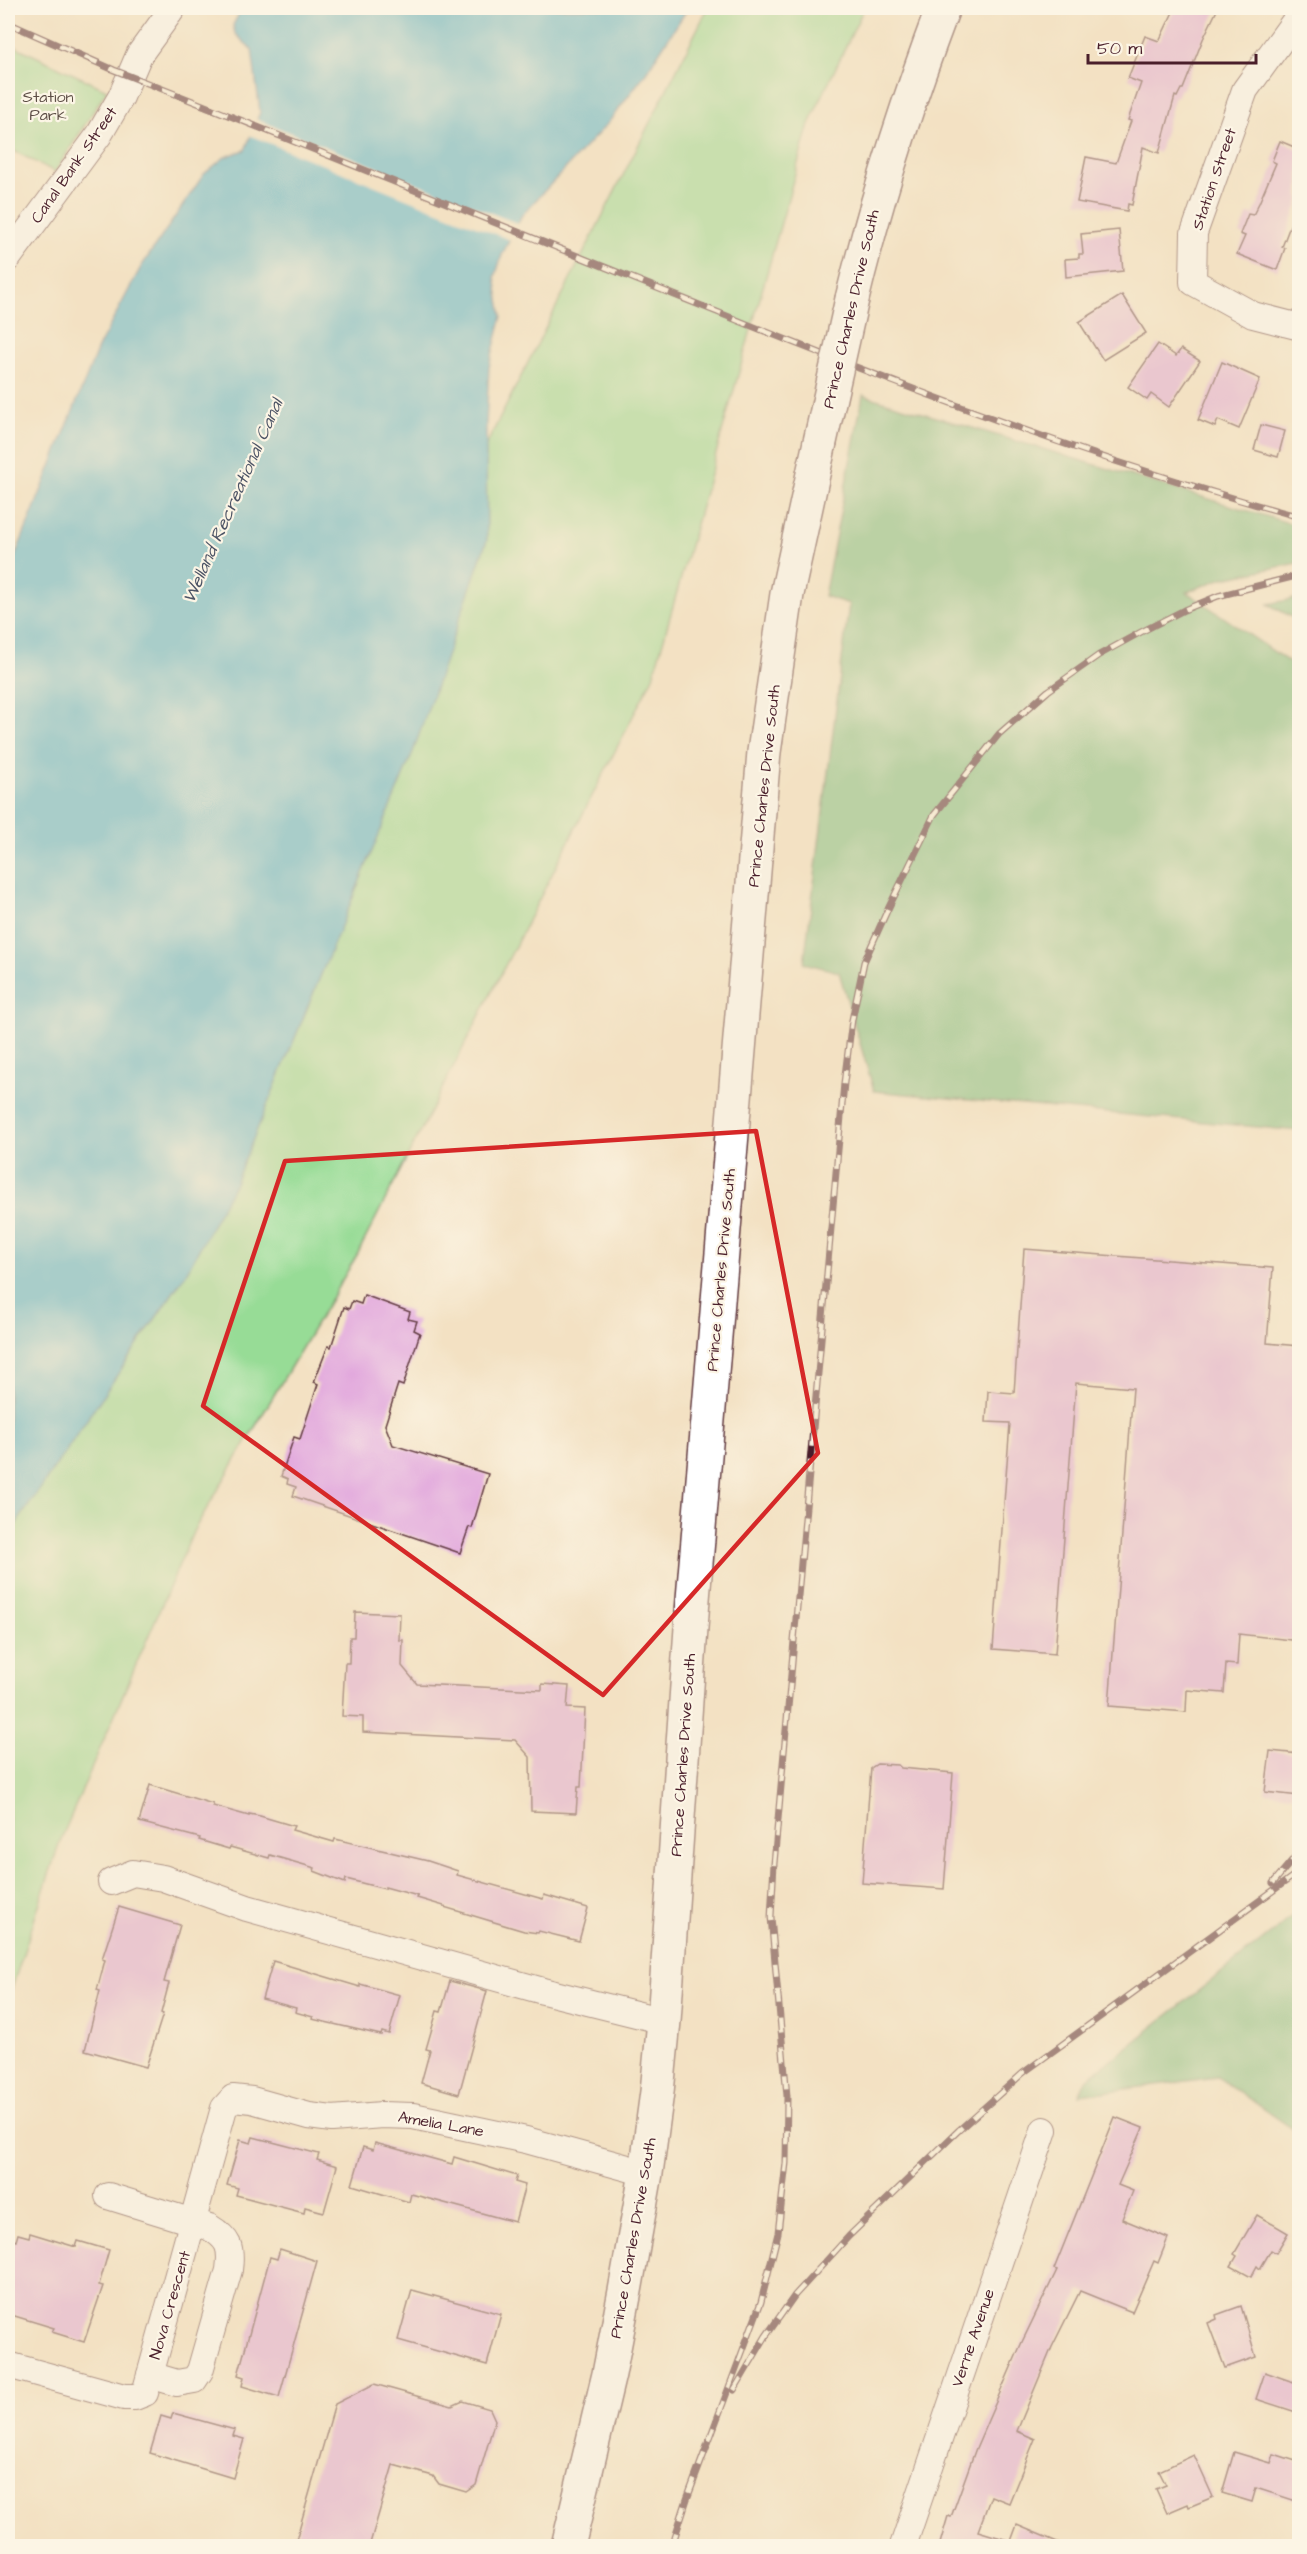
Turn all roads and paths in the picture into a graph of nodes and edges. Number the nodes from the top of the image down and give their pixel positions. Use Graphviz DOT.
graph roads {
  1 [pos="173,8"];
  2 [pos="943,8"];
  3 [pos="1299,15"];
  4 [pos="8,258"];
  5 [pos="1299,327"];
  6 [pos="111,1882"];
  7 [pos="664,2021"];
  8 [pos="233,2098"];
  9 [pos="1044,2130"];
  10 [pos="646,2173"];
  11 [pos="108,2196"];
  12 [pos="193,2221"];
  13 [pos="8,2366"];
  14 [pos="150,2375"];
  15 [pos="568,2547"];
  16 [pos="903,2547"];
  1 -- 4 [label="street, Canal Bank Street"];
  2 -- 7 [label="main road, Prince Charles Drive South, bridge"];
  3 -- 5 [label="street, Station Street"];
  6 -- 7 [label="street"];
  7 -- 10 [label="main road, Prince Charles Drive South"];
  8 -- 10 [label="street, Amelia Lane"];
  8 -- 12 [label="street, Nova Crescent"];
  9 -- 16 [label="street, Verne Avenue"];
  10 -- 15 [label="main road, Prince Charles Drive South"];
  11 -- 12 [label="street"];
  12 -- 14 [label="street, Nova Crescent"];
  12 -- 14 [label="street, Nova Crescent"];
  13 -- 14 [label="street"];
}
